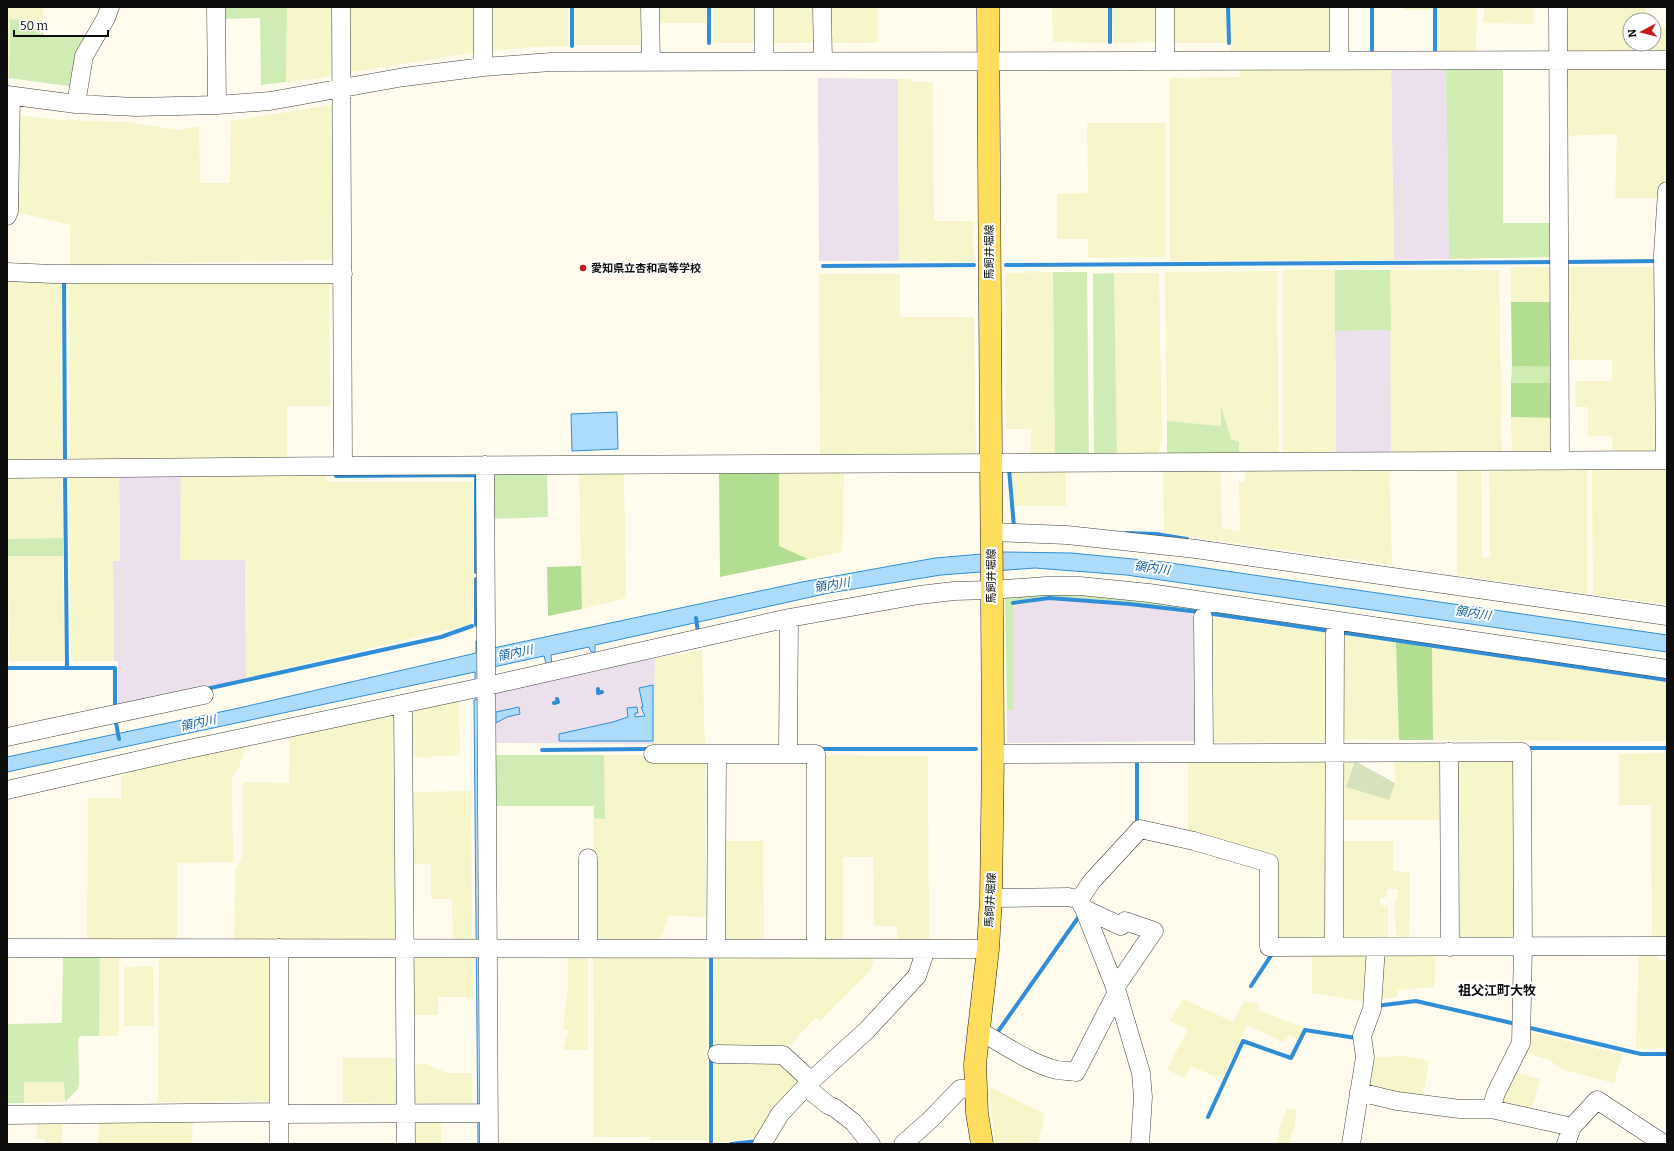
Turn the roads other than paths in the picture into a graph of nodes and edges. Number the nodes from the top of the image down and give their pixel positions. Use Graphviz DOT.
graph roads {
  1 [pos="110,7"];
  2 [pos="216,7"];
  3 [pos="341,7"];
  4 [pos="483,7"];
  5 [pos="650,7"];
  6 [pos="764,7"];
  7 [pos="822,7"];
  8 [pos="988,7"];
  9 [pos="1165,7"];
  10 [pos="1339,7"];
  11 [pos="1558,7"];
  12 [pos="988,60"];
  13 [pos="1165,60"];
  14 [pos="1339,60"];
  15 [pos="1558,60"];
  16 [pos="1667,60"];
  17 [pos="764,61"];
  18 [pos="823,61"];
  19 [pos="651,62"];
  20 [pos="483,67"];
  21 [pos="342,89"];
  22 [pos="9,95"];
  23 [pos="76,104"];
  24 [pos="217,105"];
  25 [pos="1667,191"];
  26 [pos="7,216"];
  27 [pos="7,272"];
  28 [pos="342,274"];
  29 [pos="1666,460"];
  30 [pos="1560,461"];
  31 [pos="990,463"];
  32 [pos="485,465"];
  33 [pos="343,466"];
  34 [pos="7,469"];
  35 [pos="991,532"];
  36 [pos="991,588"];
  37 [pos="1667,616"];
  38 [pos="1203,617"];
  39 [pos="789,618"];
  40 [pos="1335,632"];
  41 [pos="1667,669"];
  42 [pos="487,685"];
  43 [pos="204,695"];
  44 [pos="403,704"];
  45 [pos="7,737"];
  46 [pos="1449,752"];
  47 [pos="1204,753"];
  48 [pos="1334,753"];
  49 [pos="653,754"];
  50 [pos="717,754"];
  51 [pos="788,754"];
  52 [pos="993,754"];
  53 [pos="7,790"];
  54 [pos="588,858"];
  55 [pos="991,898"];
  56 [pos="1082,905"];
  57 [pos="1450,946"];
  58 [pos="1523,946"];
  59 [pos="1667,946"];
  60 [pos="1334,947"];
  61 [pos="1376,947"];
  62 [pos="7,948"];
  63 [pos="279,948"];
  64 [pos="405,948"];
  65 [pos="482,948"];
  66 [pos="588,948"];
  67 [pos="716,948"];
  68 [pos="816,949"];
  69 [pos="926,949"];
  70 [pos="988,949"];
  71 [pos="1116,990"];
  72 [pos="978,1030"];
  73 [pos="717,1054"];
  74 [pos="808,1084"];
  75 [pos="976,1088"];
  76 [pos="1359,1092"];
  77 [pos="1491,1109"];
  78 [pos="279,1113"];
  79 [pos="406,1113"];
  80 [pos="483,1113"];
  81 [pos="7,1115"];
  82 [pos="1572,1127"];
  83 [pos="279,1144"];
  84 [pos="406,1144"];
  85 [pos="489,1144"];
  86 [pos="762,1144"];
  87 [pos="871,1144"];
  88 [pos="903,1144"];
  89 [pos="982,1144"];
  90 [pos="1140,1144"];
  91 [pos="1351,1144"];
  92 [pos="1566,1144"];
  93 [pos="1664,1144"];
  1 -- 23 [label="street"];
  2 -- 24 [label="street"];
  3 -- 21 [label="street"];
  4 -- 20 [label="street"];
  5 -- 19 [label="street"];
  6 -- 17 [label="street"];
  7 -- 18 [label="street"];
  8 -- 12 [label="main road, 馬飼井堀線"];
  9 -- 13 [label="street"];
  10 -- 14 [label="street"];
  11 -- 15 [label="street"];
  12 -- 13 [label="street"];
  12 -- 18 [label="street"];
  12 -- 31 [label="main road, 馬飼井堀線"];
  13 -- 14 [label="street"];
  14 -- 15 [label="street"];
  15 -- 16 [label="street"];
  15 -- 30 [label="street"];
  17 -- 18 [label="street"];
  17 -- 19 [label="street"];
  19 -- 20 [label="street"];
  20 -- 21 [label="street"];
  21 -- 24 [label="street"];
  21 -- 28 [label="street"];
  22 -- 23 [label="street"];
  22 -- 26 [label="street"];
  23 -- 24 [label="street"];
  25 -- 29 [label="street"];
  27 -- 28 [label="street"];
  28 -- 33 [label="street"];
  29 -- 30 [label="street"];
  30 -- 31 [label="street"];
  31 -- 32 [label="street"];
  31 -- 35 [label="main road, 馬飼井堀線"];
  32 -- 33 [label="street"];
  32 -- 42 [label="street"];
  33 -- 34 [label="street"];
  35 -- 36 [label="main road, 馬飼井堀線"];
  35 -- 37 [label="street"];
  36 -- 39 [label="street"];
  36 -- 41 [label="street"];
  36 -- 52 [label="main road, 馬飼井堀線"];
  38 -- 47 [label="street"];
  39 -- 42 [label="street"];
  39 -- 51 [label="street"];
  40 -- 48 [label="street"];
  42 -- 44 [label="street"];
  42 -- 65 [label="street"];
  43 -- 45 [label="street"];
  44 -- 53 [label="street"];
  44 -- 64 [label="street"];
  46 -- 48 [label="street"];
  46 -- 57 [label="street"];
  46 -- 58 [label="street"];
  47 -- 48 [label="street"];
  47 -- 52 [label="street"];
  48 -- 60 [label="street"];
  49 -- 50 [label="street"];
  50 -- 51 [label="street"];
  50 -- 67 [label="street"];
  51 -- 68 [label="street"];
  52 -- 55 [label="main road, 馬飼井堀線"];
  54 -- 66 [label="street"];
  55 -- 56 [label="street"];
  55 -- 70 [label="main road, 馬飼井堀線"];
  56 -- 60 [label="street"];
  56 -- 71 [label="street"];
  56 -- 71 [label="street"];
  57 -- 58 [label="street"];
  57 -- 61 [label="street"];
  58 -- 59 [label="street"];
  58 -- 77 [label="street"];
  60 -- 61 [label="street"];
  61 -- 76 [label="street"];
  62 -- 63 [label="street"];
  63 -- 64 [label="street"];
  63 -- 78 [label="street"];
  64 -- 65 [label="street"];
  64 -- 79 [label="street"];
  65 -- 66 [label="street"];
  65 -- 80 [label="street"];
  66 -- 67 [label="street"];
  67 -- 68 [label="street"];
  68 -- 69 [label="street"];
  69 -- 70 [label="street"];
  69 -- 74 [label="street"];
  70 -- 72 [label="main road, 馬飼井堀線"];
  71 -- 72 [label="street"];
  71 -- 90 [label="street"];
  72 -- 75 [label="main road, 馬飼井堀線"];
  73 -- 74 [label="street"];
  74 -- 86 [label="street"];
  74 -- 87 [label="street"];
  75 -- 88 [label="street"];
  75 -- 89 [label="main road, 馬飼井堀線"];
  76 -- 77 [label="street"];
  76 -- 91 [label="street"];
  77 -- 82 [label="street"];
  78 -- 79 [label="street"];
  78 -- 81 [label="street"];
  78 -- 83 [label="street"];
  79 -- 80 [label="street"];
  79 -- 84 [label="street"];
  80 -- 85 [label="street"];
  82 -- 92 [label="street"];
  82 -- 93 [label="street"];
}
